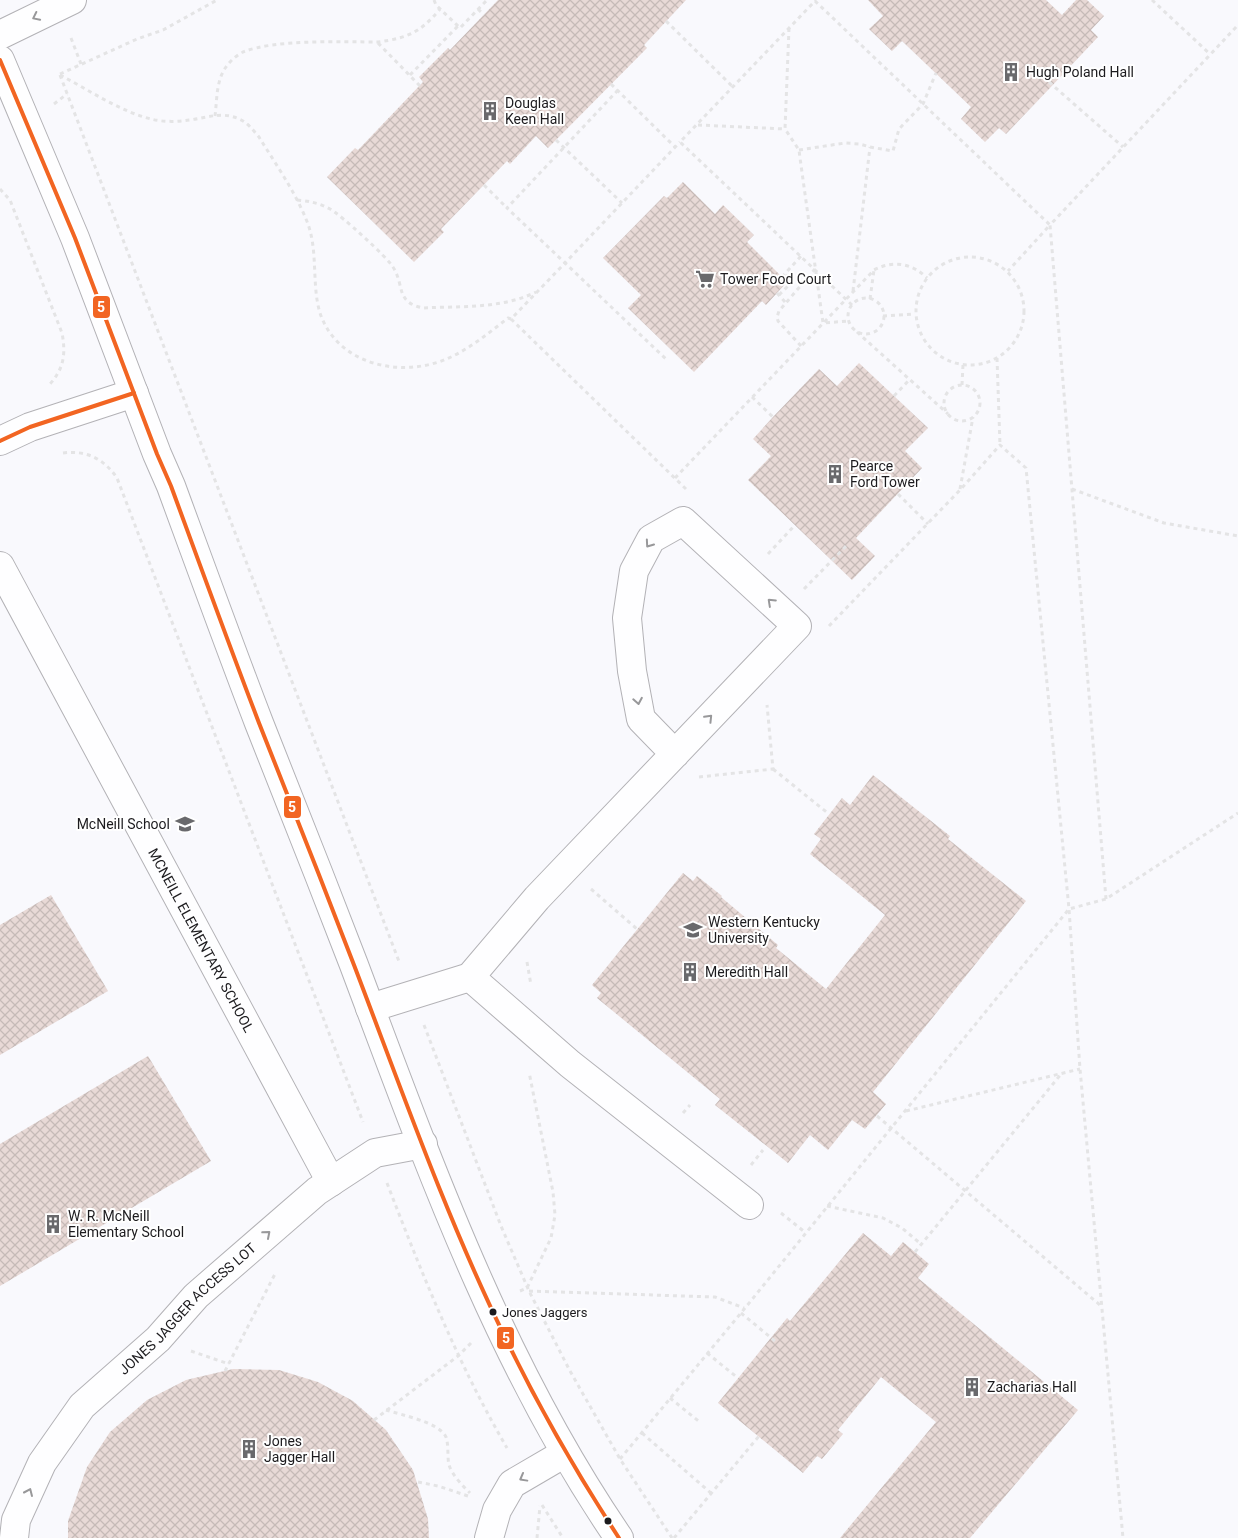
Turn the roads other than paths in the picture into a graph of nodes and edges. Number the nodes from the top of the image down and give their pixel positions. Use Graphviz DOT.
graph roads {
  1 [pos="72,0"];
  2 [pos="0,35"];
  3 [pos="0,60"];
  4 [pos="134,393"];
  5 [pos="0,441"];
  6 [pos="0,566"];
  7 [pos="675,754"];
  8 [pos="470,977"];
  9 [pos="370,1008"];
  10 [pos="423,1144"];
  11 [pos="331,1182"];
  12 [pos="749,1205"];
  13 [pos="565,1453"];
  14 [pos="14,1538"];
  15 [pos="489,1538"];
  16 [pos="619,1538"];
  1 -- 2 [label="main road, one-way"];
  3 -- 4 [label="main road"];
  4 -- 5 [label="main road"];
  4 -- 9 [label="main road"];
  6 -- 11 [label="main road, MCNEILL ELEMENTARY SCHOOL"];
  7 -- 7 [label="main road, one-way"];
  7 -- 8 [label="main road"];
  8 -- 9 [label="main road"];
  8 -- 12 [label="main road"];
  9 -- 10 [label="main road"];
  10 -- 11 [label="main road, JONES JAGGER ACCESS LOT"];
  10 -- 13 [label="main road"];
  14 -- 11 [label="main road, JONES JAGGER ACCESS LOT, one-way"];
  13 -- 15 [label="main road, one-way"];
  13 -- 16 [label="main road"];
}
